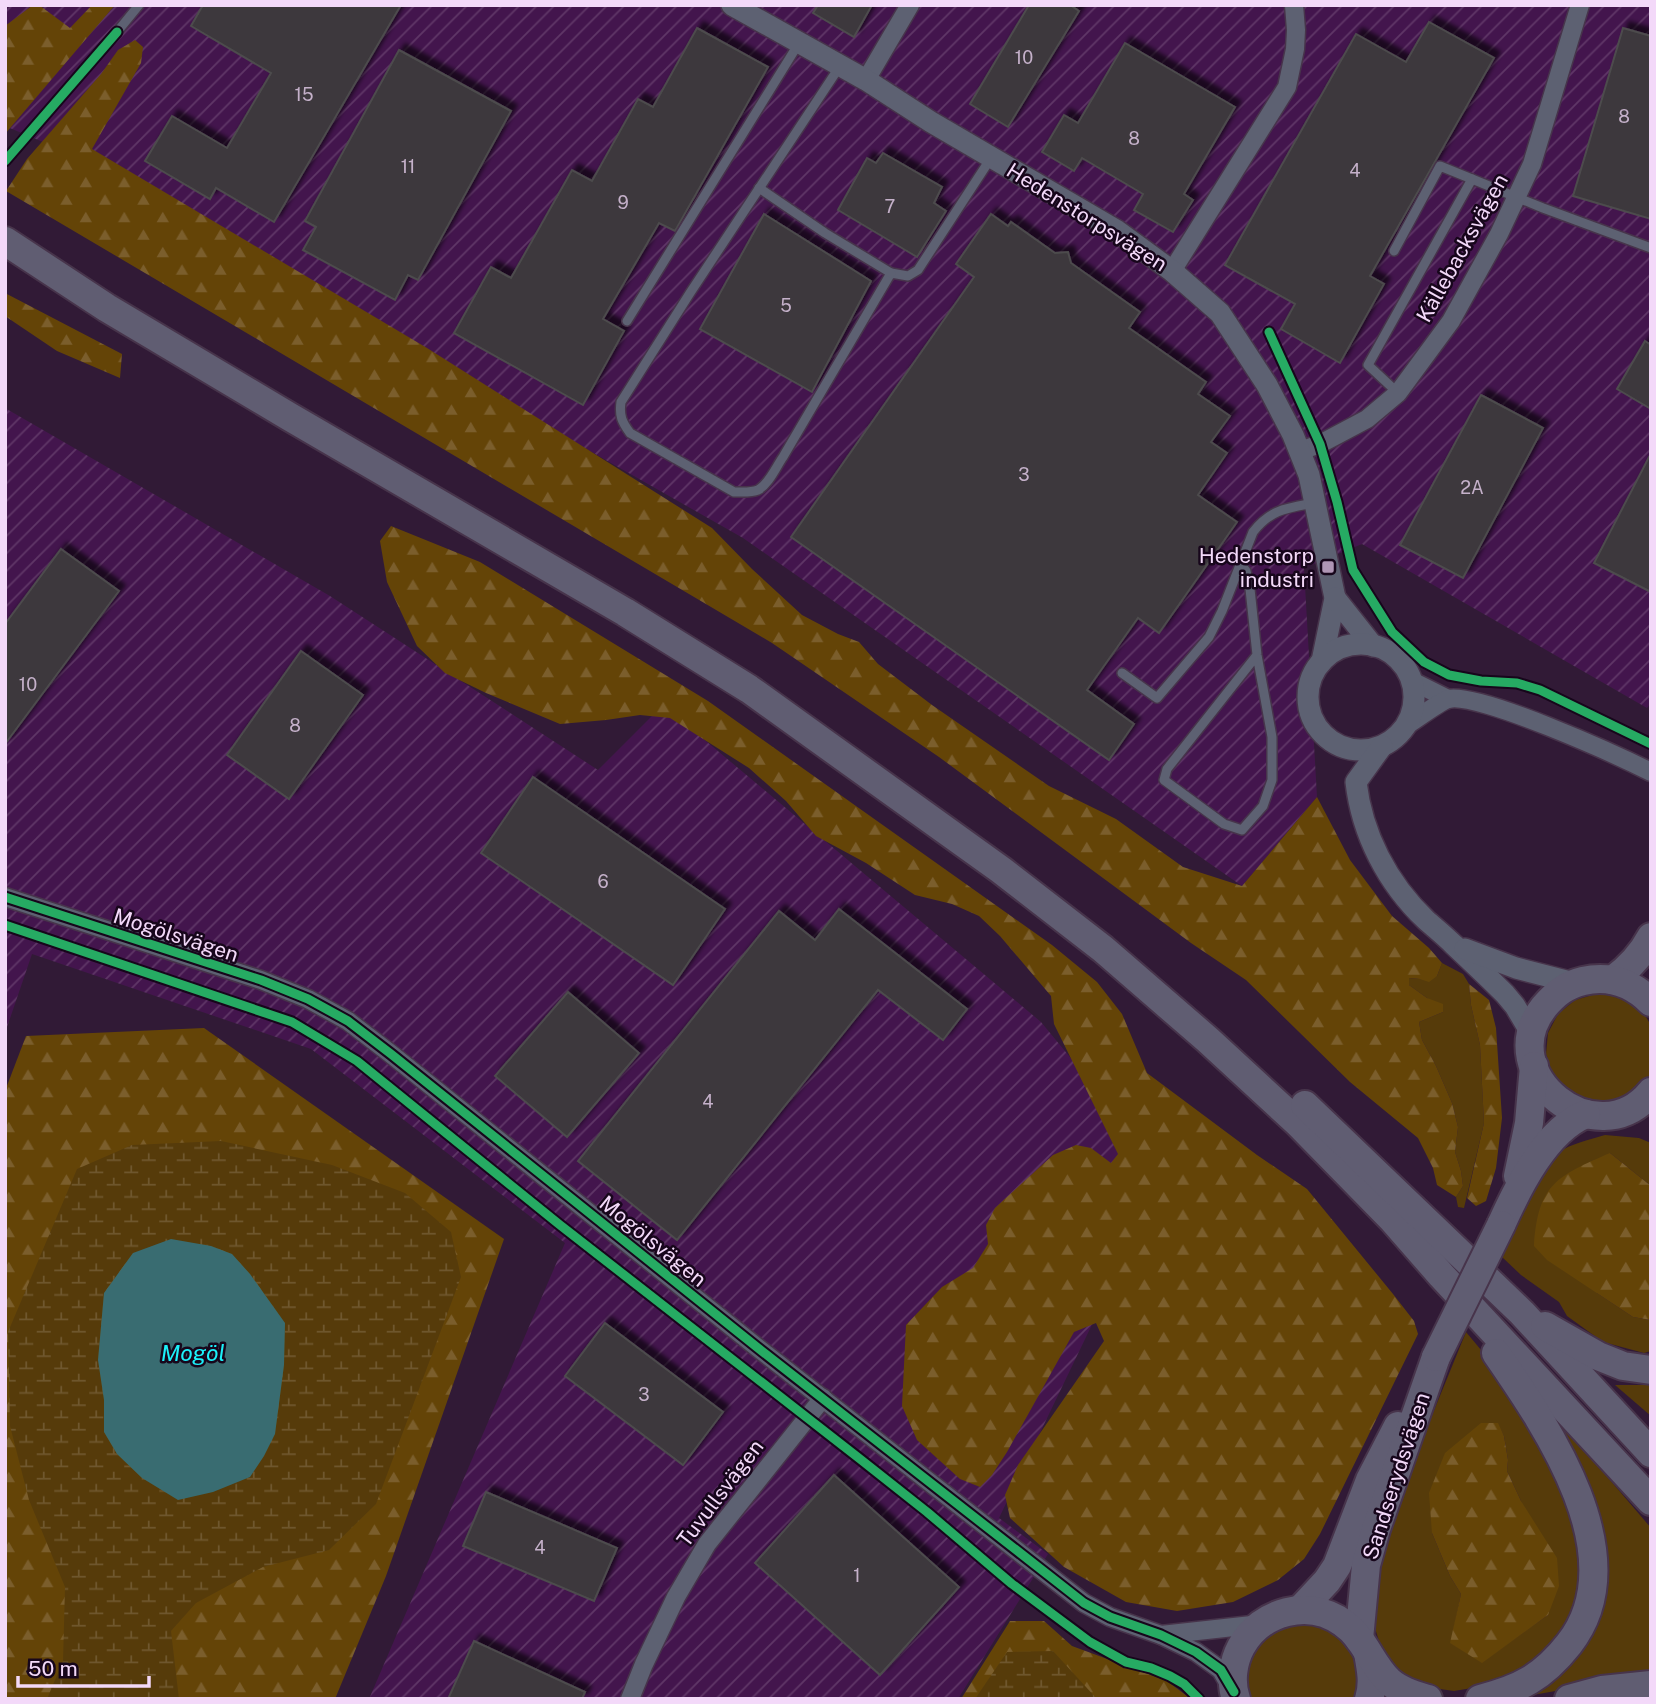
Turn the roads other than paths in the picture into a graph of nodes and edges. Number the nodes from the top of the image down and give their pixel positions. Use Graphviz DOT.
graph roads {
  1 [pos="139,5"];
  2 [pos="732,5"];
  3 [pos="910,5"];
  4 [pos="1580,5"];
  5 [pos="1291,6"];
  6 [pos="117,32"];
  7 [pos="799,43"];
  8 [pos="840,66"];
  9 [pos="866,80"];
  10 [pos="992,157"];
  11 [pos="1472,179"];
  12 [pos="759,188"];
  13 [pos="1518,197"];
  14 [pos="5,222"];
  15 [pos="5,242"];
  16 [pos="1651,248"];
  17 [pos="1394,251"];
  18 [pos="1172,271"];
  19 [pos="891,273"];
  20 [pos="627,321"];
  21 [pos="1398,393"];
  22 [pos="1300,451"];
  23 [pos="1316,503"];
  24 [pos="1241,565"];
  25 [pos="1335,598"];
  26 [pos="1373,646"];
  27 [pos="1257,655"];
  28 [pos="1322,661"];
  29 [pos="1122,673"];
  30 [pos="1412,681"];
  31 [pos="1448,699"];
  32 [pos="1407,725"];
  33 [pos="1325,737"];
  34 [pos="1382,746"];
  35 [pos="1651,772"];
  36 [pos="1356,782"];
  37 [pos="5,897"];
  38 [pos="1651,937"];
  39 [pos="1453,944"];
  40 [pos="1613,980"];
  41 [pos="1574,983"];
  42 [pos="1651,1002"];
  43 [pos="1531,1033"];
  44 [pos="1534,1066"];
  45 [pos="1651,1091"];
  46 [pos="1618,1113"];
  47 [pos="1586,1114"];
  48 [pos="1651,1122"];
  49 [pos="1507,1212"];
  50 [pos="1441,1275"];
  51 [pos="1522,1313"];
  52 [pos="1436,1357"];
  53 [pos="1651,1370"];
  54 [pos="823,1398"];
  55 [pos="1651,1452"];
  56 [pos="1651,1501"];
  57 [pos="1300,1610"];
  58 [pos="1261,1624"];
  59 [pos="1161,1635"];
  60 [pos="1363,1646"];
  61 [pos="1651,1685"];
  62 [pos="1235,1696"];
  63 [pos="629,1699"];
  64 [pos="1369,1699"];
  65 [pos="1428,1699"];
  66 [pos="1480,1699"];
  67 [pos="1569,1699"];
  1 -- 6 [label="lane"];
  2 -- 7 [label="street, Hedenstorpsvägen"];
  3 -- 9 [label="street"];
  4 -- 13 [label="street, Källebacksvägen"];
  5 -- 18 [label="street"];
  7 -- 8 [label="street, Hedenstorpsvägen"];
  7 -- 20 [label="lane"];
  8 -- 9 [label="street, Hedenstorpsvägen"];
  8 -- 12 [label="lane"];
  9 -- 10 [label="street, Hedenstorpsvägen"];
  10 -- 18 [label="street, Hedenstorpsvägen"];
  10 -- 19 [label="lane"];
  11 -- 13 [label="lane"];
  11 -- 17 [label="lane"];
  11 -- 21 [label="lane"];
  12 -- 19 [label="lane"];
  12 -- 19 [label="lane"];
  13 -- 16 [label="lane"];
  13 -- 21 [label="street, Källebacksvägen"];
  14 -- 51 [label="highway"];
  15 -- 50 [label="highway"];
  18 -- 22 [label="street, Hedenstorpsvägen"];
  21 -- 22 [label="street, Källebacksvägen"];
  22 -- 23 [label="street, Hedenstorpsvägen"];
  23 -- 24 [label="lane"];
  23 -- 25 [label="street, Hedenstorpsvägen"];
  24 -- 27 [label="lane"];
  24 -- 29 [label="lane"];
  25 -- 26 [label="street"];
  25 -- 28 [label="street, Hedenstorpsvägen"];
  26 -- 28 [label="street"];
  26 -- 30 [label="street"];
  27 -- 27 [label="lane"];
  28 -- 33 [label="street"];
  30 -- 31 [label="street"];
  30 -- 32 [label="street"];
  31 -- 32 [label="street"];
  31 -- 35 [label="street"];
  32 -- 34 [label="street"];
  33 -- 34 [label="street"];
  33 -- 36 [label="street"];
  34 -- 36 [label="street"];
  36 -- 39 [label="street"];
  37 -- 54 [label="street, Mogölsvägen"];
  38 -- 40 [label="highway"];
  39 -- 41 [label="street"];
  39 -- 43 [label="street"];
  40 -- 41 [label="highway"];
  40 -- 42 [label="highway"];
  41 -- 43 [label="highway"];
  43 -- 44 [label="highway"];
  44 -- 47 [label="highway"];
  44 -- 49 [label="highway, Sandserydsvägen"];
  45 -- 46 [label="highway"];
  46 -- 47 [label="highway"];
  46 -- 48 [label="highway"];
  47 -- 49 [label="highway, Sandserydsvägen"];
  49 -- 52 [label="highway, Sandserydsvägen, bridge"];
  50 -- 56 [label="highway"];
  50 -- 66 [label="highway"];
  51 -- 53 [label="highway"];
  51 -- 55 [label="highway"];
  52 -- 57 [label="highway, Sandserydsvägen"];
  52 -- 60 [label="highway, Sandserydsvägen"];
  54 -- 59 [label="street, Mogölsvägen"];
  54 -- 63 [label="street, Tuvullsvägen"];
  57 -- 58 [label="highway"];
  57 -- 60 [label="highway"];
  58 -- 59 [label="street, Mogölsvägen"];
  58 -- 62 [label="highway"];
  59 -- 62 [label="street, Mogölsvägen"];
  60 -- 64 [label="highway, Sandserydsvägen"];
  60 -- 65 [label="highway"];
  61 -- 67 [label="highway"];
}
